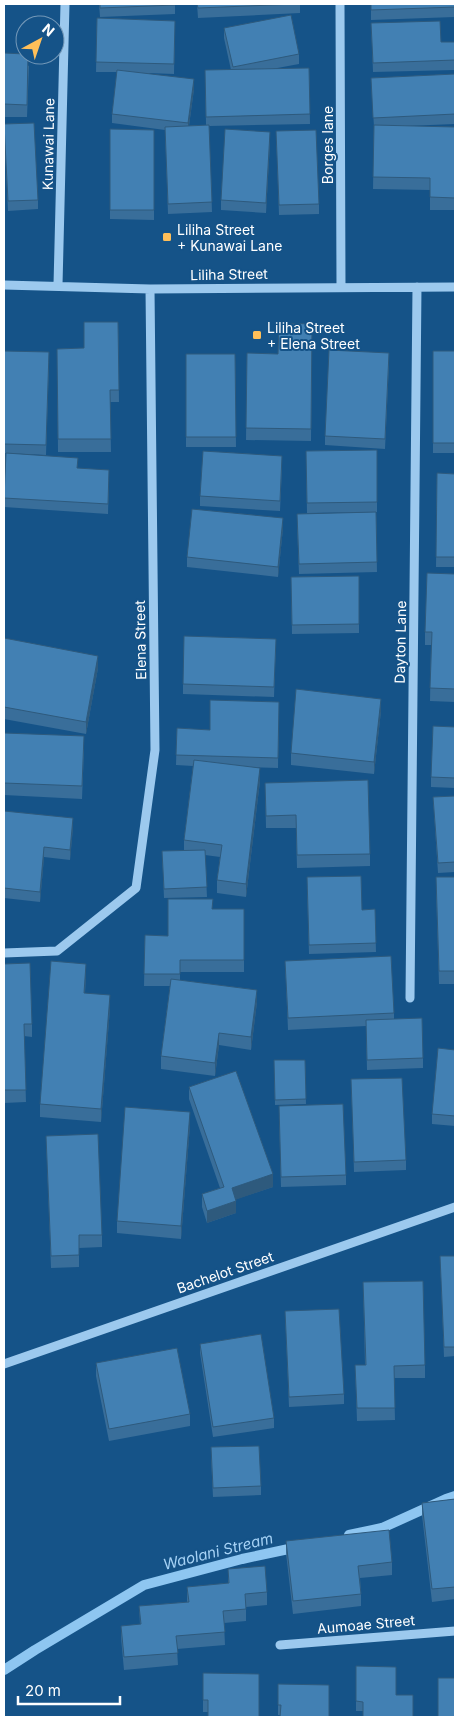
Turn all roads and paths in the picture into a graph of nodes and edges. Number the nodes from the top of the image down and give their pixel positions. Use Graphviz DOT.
graph roads {
  1 [pos="65,4"];
  2 [pos="340,4"];
  3 [pos="4,285"];
  4 [pos="58,285"];
  5 [pos="342,287"];
  6 [pos="418,287"];
  7 [pos="455,287"];
  8 [pos="150,289"];
  9 [pos="4,953"];
  10 [pos="410,998"];
  11 [pos="455,1207"];
  12 [pos="4,1364"];
  13 [pos="455,1631"];
  14 [pos="280,1645"];
  1 -- 4 [label="street, Kunawai Lane"];
  2 -- 5 [label="street, Borges lane"];
  3 -- 4 [label="street, Liliha Street"];
  4 -- 8 [label="street, Liliha Street"];
  5 -- 6 [label="street, Liliha Street"];
  5 -- 8 [label="street, Liliha Street"];
  6 -- 7 [label="street, Liliha Street"];
  6 -- 10 [label="street, Dayton Lane"];
  8 -- 9 [label="street, Elena Street"];
  11 -- 12 [label="street, Bachelot Street"];
  13 -- 14 [label="street, Aumoae Street"];
}
